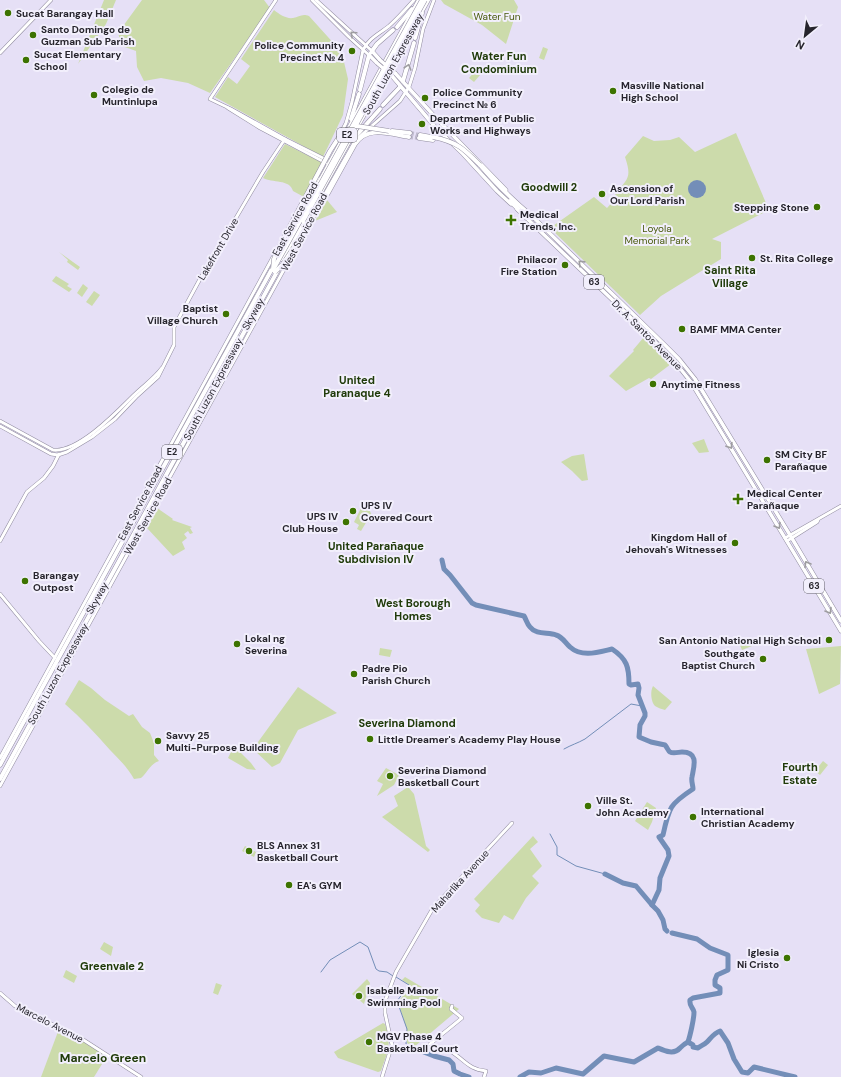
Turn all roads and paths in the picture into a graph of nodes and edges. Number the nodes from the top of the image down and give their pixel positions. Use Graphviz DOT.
graph roads {
  1 [pos="50,0"];
  2 [pos="277,0"];
  3 [pos="312,0"];
  4 [pos="316,0"];
  5 [pos="414,0"];
  6 [pos="420,0"];
  7 [pos="427,0"];
  8 [pos="434,0"];
  9 [pos="397,27"];
  10 [pos="393,30"];
  11 [pos="365,45"];
  12 [pos="363,50"];
  13 [pos="0,52"];
  14 [pos="370,53"];
  15 [pos="393,75"];
  16 [pos="403,81"];
  17 [pos="400,87"];
  18 [pos="409,87"];
  19 [pos="405,94"];
  20 [pos="417,97"];
  21 [pos="412,101"];
  22 [pos="383,105"];
  23 [pos="380,109"];
  24 [pos="419,137"];
  25 [pos="343,138"];
  26 [pos="284,140"];
  27 [pos="343,154"];
  28 [pos="325,161"];
  29 [pos="479,166"];
  30 [pos="518,210"];
  31 [pos="534,218"];
  32 [pos="274,271"];
  33 [pos="598,283"];
  34 [pos="602,286"];
  35 [pos="165,365"];
  36 [pos="0,421"];
  37 [pos="0,426"];
  38 [pos="60,450"];
  39 [pos="58,455"];
  40 [pos="841,506"];
  41 [pos="791,536"];
  42 [pos="786,539"];
  43 [pos="0,541"];
  44 [pos="0,594"];
  45 [pos="841,621"];
  46 [pos="841,631"];
  47 [pos="55,658"];
  48 [pos="0,758"];
  49 [pos="0,765"];
  50 [pos="0,769"];
  51 [pos="0,775"];
  52 [pos="0,779"];
  53 [pos="0,786"];
  54 [pos="512,823"];
  55 [pos="0,993"];
  56 [pos="451,1007"];
  57 [pos="141,1077"];
  58 [pos="382,1077"];
  59 [pos="484,1077"];
  1 -- 13 [label="main road"];
  2 -- 26 [label="main road"];
  3 -- 12 [label="main road, Dr. A. Santos Avenue"];
  11 -- 4 [label="main road, Dr. A. Santos Avenue, one-way"];
  5 -- 11 [label="main road, East Service Road"];
  6 -- 9 [label="highway"];
  6 -- 25 [label="highway, South Luzon Expressway / E2"];
  6 -- 32 [label="highway, Skyway / E2, bridge"];
  16 -- 7 [label="highway, one-way"];
  7 -- 27 [label="highway, South Luzon Expressway / E2"];
  7 -- 32 [label="highway, Skyway / E2, bridge"];
  8 -- 18 [label="main road, West Service Road"];
  10 -- 14 [label="highway"];
  11 -- 12 [label="main road, East Service Road"];
  11 -- 14 [label="main road, Dr. A. Santos Avenue / 63"];
  12 -- 14 [label="main road, Dr. A. Santos Avenue / 63"];
  12 -- 28 [label="main road, East Service Road"];
  14 -- 15 [label="main road, Dr. A. Santos Avenue / 63, bridge"];
  14 -- 25 [label="highway"];
  15 -- 16 [label="main road, Dr. A. Santos Avenue / 63"];
  15 -- 17 [label="main road, Dr. A. Santos Avenue / 63"];
  16 -- 17 [label="main road"];
  16 -- 18 [label="main road, Dr. A. Santos Avenue / 63"];
  17 -- 19 [label="main road, Dr. A. Santos Avenue / 63"];
  17 -- 22 [label="highway"];
  18 -- 19 [label="main road, West Service Road"];
  18 -- 20 [label="main road, Dr. A. Santos Avenue / 63"];
  19 -- 21 [label="main road, Dr. A. Santos Avenue / 63"];
  19 -- 53 [label="main road, West Service Road"];
  20 -- 21 [label="main road"];
  20 -- 31 [label="main road, Dr. A. Santos Avenue / 63"];
  21 -- 30 [label="main road, Dr. A. Santos Avenue / 63"];
  23 -- 27 [label="highway"];
  24 -- 29 [label="highway, bridge"];
  25 -- 49 [label="highway, South Luzon Expressway / E2"];
  26 -- 28 [label="main road"];
  26 -- 35 [label="main road, Lakefront Drive"];
  27 -- 52 [label="highway, South Luzon Expressway / E2"];
  28 -- 47 [label="main road, East Service Road"];
  29 -- 30 [label="highway"];
  29 -- 31 [label="highway"];
  30 -- 33 [label="main road, Dr. A. Santos Avenue / 63"];
  33 -- 31 [label="main road, Dr. A. Santos Avenue / 63, one-way"];
  32 -- 32 [label="highway, bridge"];
  32 -- 50 [label="highway, Skyway / E2"];
  32 -- 51 [label="highway, Skyway / E2"];
  33 -- 34 [label="main road, Dr. A. Santos Avenue / 63"];
  34 -- 41 [label="main road, Dr. A. Santos Avenue / 63"];
  34 -- 42 [label="main road, Dr. A. Santos Avenue / 63, one-way"];
  35 -- 38 [label="main road, Lakefront Drive"];
  35 -- 39 [label="main road, Lakefront Drive"];
  36 -- 38 [label="main road"];
  37 -- 39 [label="main road"];
  38 -- 39 [label="main road"];
  39 -- 43 [label="main road"];
  40 -- 41 [label="main road"];
  41 -- 42 [label="main road"];
  45 -- 41 [label="main road, Dr. A. Santos Avenue / 63, one-way"];
  42 -- 46 [label="main road, Dr. A. Santos Avenue / 63, one-way"];
  44 -- 47 [label="main road"];
  47 -- 48 [label="main road, East Service Road"];
  54 -- 58 [label="main road, Maharlika Avenue"];
  55 -- 57 [label="main road, Marcelo Avenue"];
  56 -- 59 [label="main road"];
}
